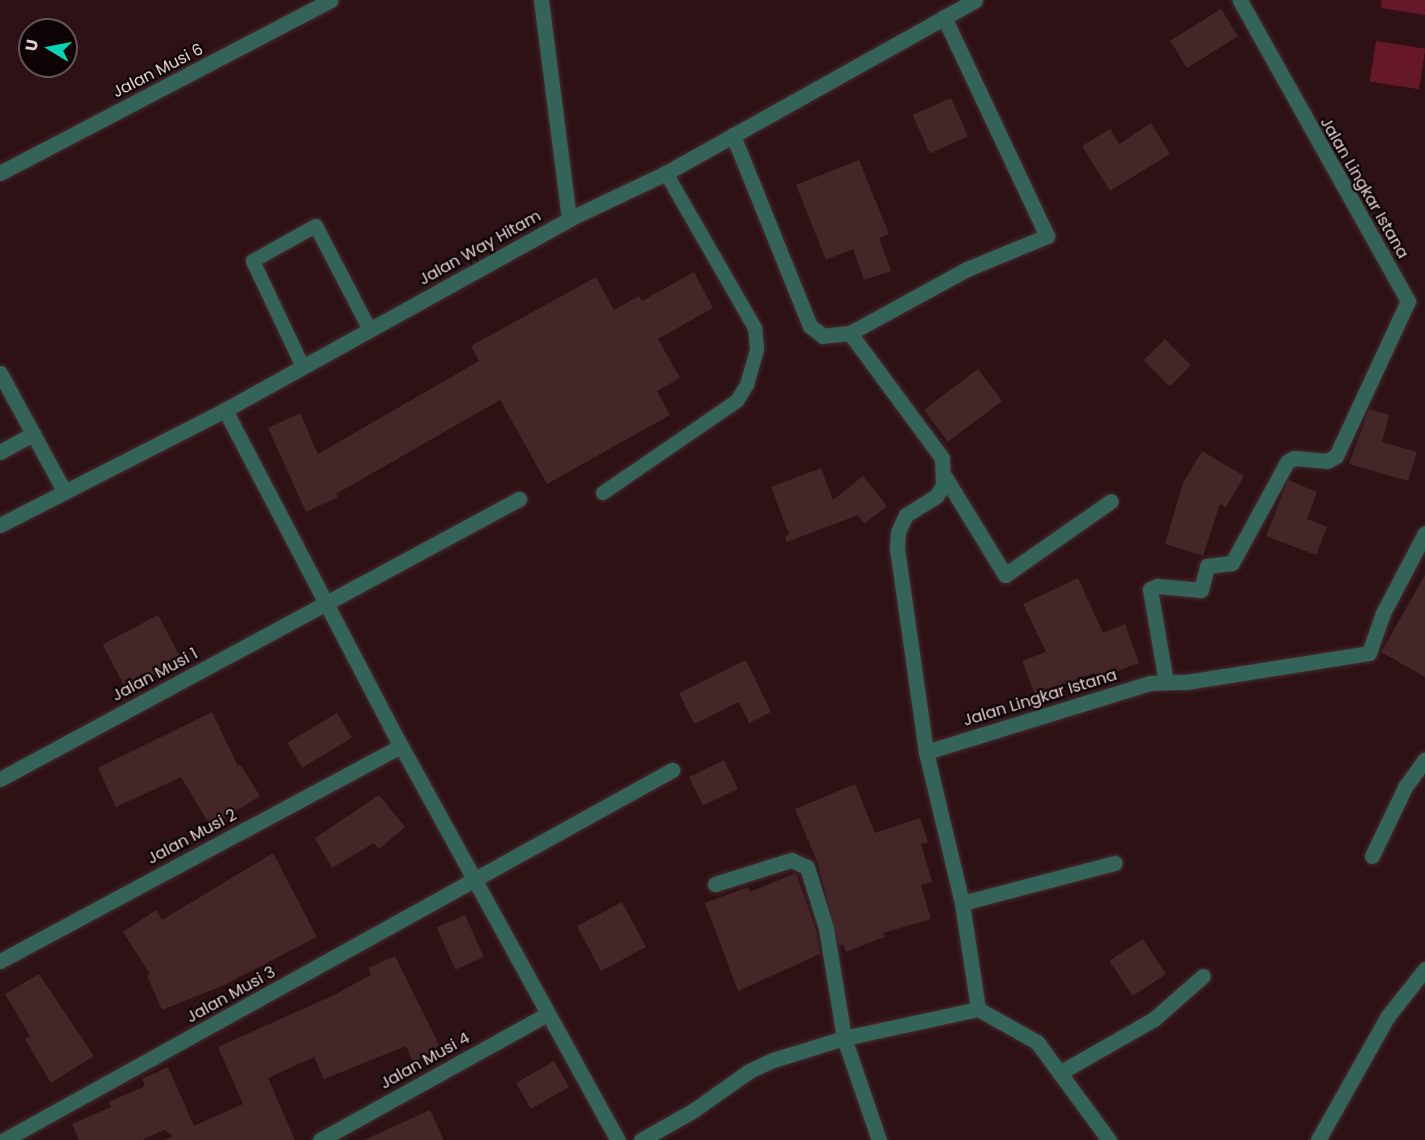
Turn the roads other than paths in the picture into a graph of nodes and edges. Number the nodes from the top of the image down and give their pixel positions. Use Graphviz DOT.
graph roads {
  1 [pos="331,0"];
  2 [pos="541,0"];
  3 [pos="1240,0"];
  4 [pos="969,2"];
  5 [pos="944,17"];
  6 [pos="734,135"];
  7 [pos="0,173"];
  8 [pos="666,173"];
  9 [pos="569,219"];
  10 [pos="370,330"];
  11 [pos="850,333"];
  12 [pos="303,367"];
  13 [pos="0,374"];
  14 [pos="225,410"];
  15 [pos="33,434"];
  16 [pos="0,452"];
  17 [pos="945,477"];
  18 [pos="64,491"];
  19 [pos="603,494"];
  20 [pos="519,499"];
  21 [pos="1111,501"];
  22 [pos="0,525"];
  23 [pos="1425,533"];
  24 [pos="326,602"];
  25 [pos="1166,682"];
  26 [pos="401,746"];
  27 [pos="926,752"];
  28 [pos="1425,759"];
  29 [pos="672,770"];
  30 [pos="0,779"];
  31 [pos="1372,856"];
  32 [pos="1114,863"];
  33 [pos="475,882"];
  34 [pos="715,884"];
  35 [pos="962,903"];
  36 [pos="0,961"];
  37 [pos="1425,969"];
  38 [pos="1203,976"];
  39 [pos="978,1009"];
  40 [pos="547,1014"];
  41 [pos="844,1038"];
  42 [pos="1061,1071"];
  43 [pos="4,1140"];
  44 [pos="320,1140"];
  45 [pos="618,1140"];
  46 [pos="641,1140"];
  47 [pos="879,1140"];
  48 [pos="1109,1140"];
  49 [pos="1318,1140"];
  1 -- 7 [label="street, Jalan Musi 6"];
  2 -- 9 [label="street"];
  3 -- 25 [label="street, Jalan Lingkar Istana"];
  4 -- 5 [label="street, Jalan Way Hitam"];
  5 -- 6 [label="street, Jalan Way Hitam"];
  5 -- 11 [label="street"];
  6 -- 8 [label="street, Jalan Way Hitam"];
  6 -- 11 [label="street"];
  8 -- 9 [label="street, Jalan Way Hitam"];
  8 -- 19 [label="lane"];
  9 -- 10 [label="street, Jalan Way Hitam"];
  10 -- 12 [label="street, Jalan Way Hitam"];
  10 -- 12 [label="lane"];
  11 -- 17 [label="street"];
  12 -- 14 [label="street, Jalan Way Hitam"];
  13 -- 15 [label="street"];
  14 -- 18 [label="street, Jalan Way Hitam"];
  14 -- 24 [label="street"];
  15 -- 16 [label="street"];
  15 -- 18 [label="street"];
  17 -- 21 [label="street"];
  17 -- 27 [label="street"];
  18 -- 22 [label="street, Jalan Way Hitam"];
  20 -- 24 [label="street, Jalan Musi 1"];
  23 -- 25 [label="street, Jalan Lingkar Istana"];
  24 -- 26 [label="street"];
  24 -- 30 [label="street, Jalan Musi 1"];
  25 -- 27 [label="street, Jalan Lingkar Istana"];
  26 -- 33 [label="street"];
  26 -- 36 [label="street, Jalan Musi 2"];
  27 -- 35 [label="street"];
  28 -- 31 [label="street"];
  29 -- 33 [label="street, Jalan Musi 3"];
  32 -- 35 [label="street"];
  33 -- 40 [label="street"];
  33 -- 43 [label="street, Jalan Musi 3"];
  34 -- 41 [label="street"];
  35 -- 39 [label="street"];
  37 -- 49 [label="street"];
  38 -- 42 [label="street"];
  39 -- 41 [label="street"];
  39 -- 42 [label="street"];
  40 -- 44 [label="street, Jalan Musi 4"];
  40 -- 45 [label="street"];
  41 -- 46 [label="street"];
  41 -- 47 [label="street"];
  42 -- 48 [label="street"];
}
